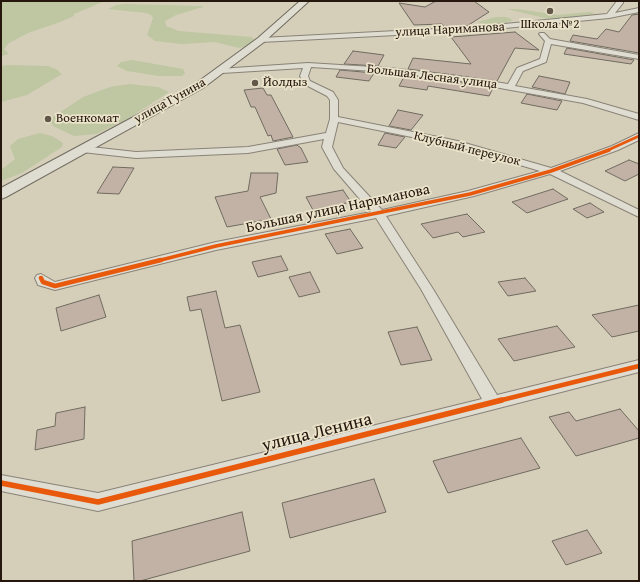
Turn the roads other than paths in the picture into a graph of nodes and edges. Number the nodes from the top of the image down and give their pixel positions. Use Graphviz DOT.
graph roads {
  1 [pos="305,1"];
  2 [pos="620,1"];
  3 [pos="627,1"];
  4 [pos="639,10"];
  5 [pos="609,16"];
  6 [pos="534,24"];
  7 [pos="261,40"];
  8 [pos="548,41"];
  9 [pos="639,57"];
  10 [pos="308,65"];
  11 [pos="222,70"];
  12 [pos="510,87"];
  13 [pos="639,117"];
  14 [pos="334,119"];
  15 [pos="330,135"];
  16 [pos="639,136"];
  17 [pos="82,149"];
  18 [pos="551,171"];
  19 [pos="1,194"];
  20 [pos="379,214"];
  21 [pos="639,214"];
  22 [pos="41,278"];
  23 [pos="639,366"];
  24 [pos="493,403"];
  25 [pos="1,483"];
  1 -- 7 [label="main road, улица Гунина"];
  2 -- 3 [label="street"];
  2 -- 5 [label="street"];
  4 -- 5 [label="street, улица Нариманова"];
  5 -- 6 [label="street, улица Нариманова"];
  6 -- 7 [label="street, улица Нариманова"];
  6 -- 8 [label="street"];
  7 -- 11 [label="main road, улица Гунина"];
  8 -- 9 [label="street"];
  8 -- 12 [label="street"];
  10 -- 11 [label="street, Большая Лесная улица"];
  10 -- 12 [label="street, Большая Лесная улица"];
  10 -- 14 [label="street"];
  11 -- 17 [label="main road, улица Гунина"];
  12 -- 13 [label="street, Большая Лесная улица"];
  14 -- 15 [label="street"];
  14 -- 18 [label="street, Клубный переулок"];
  15 -- 17 [label="street"];
  15 -- 20 [label="street"];
  16 -- 18 [label="street, Большая улица Нариманова"];
  17 -- 19 [label="main road, улица Гунина"];
  18 -- 20 [label="street, Большая улица Нариманова"];
  18 -- 21 [label="street, Клубный переулок"];
  20 -- 22 [label="street, Большая улица Нариманова"];
  20 -- 24 [label="street"];
  23 -- 24 [label="street, улица Ленина"];
  24 -- 25 [label="street, улица Ленина"];
}
